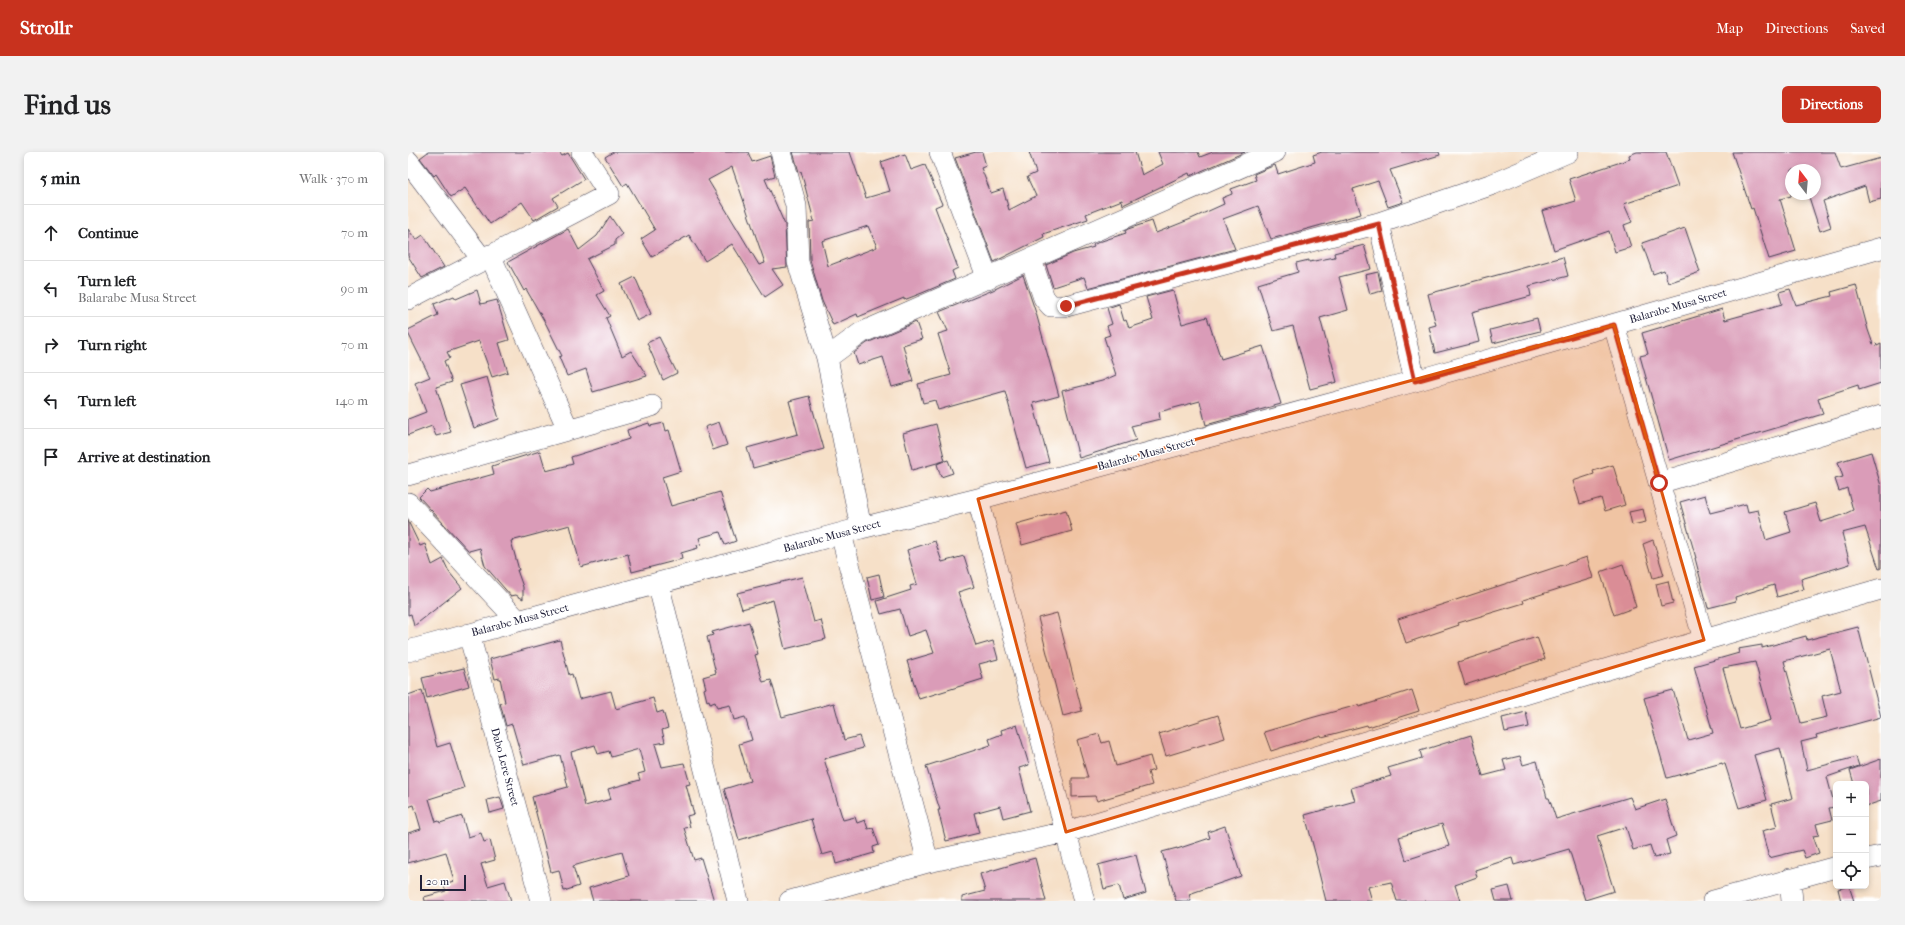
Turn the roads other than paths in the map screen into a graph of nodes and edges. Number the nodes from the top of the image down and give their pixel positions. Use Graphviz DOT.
graph roads {
  1 [pos="582,152"];
  2 [pos="781,152"];
  3 [pos="940,152"];
  4 [pos="1275,152"];
  5 [pos="1568,152"];
  6 [pos="408,161"];
  7 [pos="1379,224"];
  8 [pos="1881,248"];
  9 [pos="486,257"];
  10 [pos="1031,260"];
  11 [pos="988,279"];
  12 [pos="408,298"];
  13 [pos="1614,325"];
  14 [pos="827,358"];
  15 [pos="1415,381"];
  16 [pos="652,406"];
  17 [pos="1881,416"];
  18 [pos="568,429"];
  19 [pos="408,475"];
  20 [pos="1659,483"];
  21 [pos="978,499"];
  22 [pos="408,503"];
  23 [pos="861,528"];
  24 [pos="841,534"];
  25 [pos="658,583"];
  26 [pos="1881,589"];
  27 [pos="518,621"];
  28 [pos="469,634"];
  29 [pos="1704,640"];
  30 [pos="408,651"];
  31 [pos="1066,832"];
  32 [pos="1881,856"];
  33 [pos="1869,859"];
  34 [pos="928,862"];
  35 [pos="1833,868"];
  36 [pos="1790,880"];
  37 [pos="541,901"];
  38 [pos="738,901"];
  39 [pos="790,901"];
  40 [pos="1084,901"];
  41 [pos="1713,901"];
  42 [pos="1792,901"];
  1 -- 9 [label="street"];
  2 -- 14 [label="street"];
  3 -- 11 [label="street"];
  4 -- 10 [label="street"];
  5 -- 7 [label="street"];
  6 -- 9 [label="street"];
  7 -- 10 [label="street"];
  7 -- 15 [label="street"];
  8 -- 13 [label="street, Balarabe Musa Street"];
  9 -- 12 [label="street"];
  9 -- 18 [label="street"];
  10 -- 11 [label="street"];
  11 -- 14 [label="street"];
  13 -- 15 [label="street, Balarabe Musa Street"];
  13 -- 20 [label="street"];
  14 -- 23 [label="street"];
  15 -- 21 [label="street, Balarabe Musa Street"];
  16 -- 18 [label="street"];
  17 -- 20 [label="street"];
  18 -- 19 [label="street"];
  20 -- 29 [label="street"];
  21 -- 23 [label="street, Balarabe Musa Street"];
  21 -- 31 [label="street"];
  22 -- 27 [label="street"];
  23 -- 24 [label="street, Balarabe Musa Street"];
  24 -- 25 [label="street, Balarabe Musa Street"];
  24 -- 34 [label="street"];
  25 -- 27 [label="street, Balarabe Musa Street"];
  25 -- 38 [label="street"];
  26 -- 29 [label="street"];
  27 -- 28 [label="street, Balarabe Musa Street"];
  28 -- 30 [label="street, Balarabe Musa Street"];
  28 -- 37 [label="street, Dabo Lere Street"];
  29 -- 31 [label="street"];
  31 -- 34 [label="street"];
  31 -- 40 [label="street"];
  32 -- 33 [label="street"];
  34 -- 39 [label="street"];
  35 -- 36 [label="street"];
  36 -- 41 [label="street"];
  36 -- 42 [label="street"];
}
